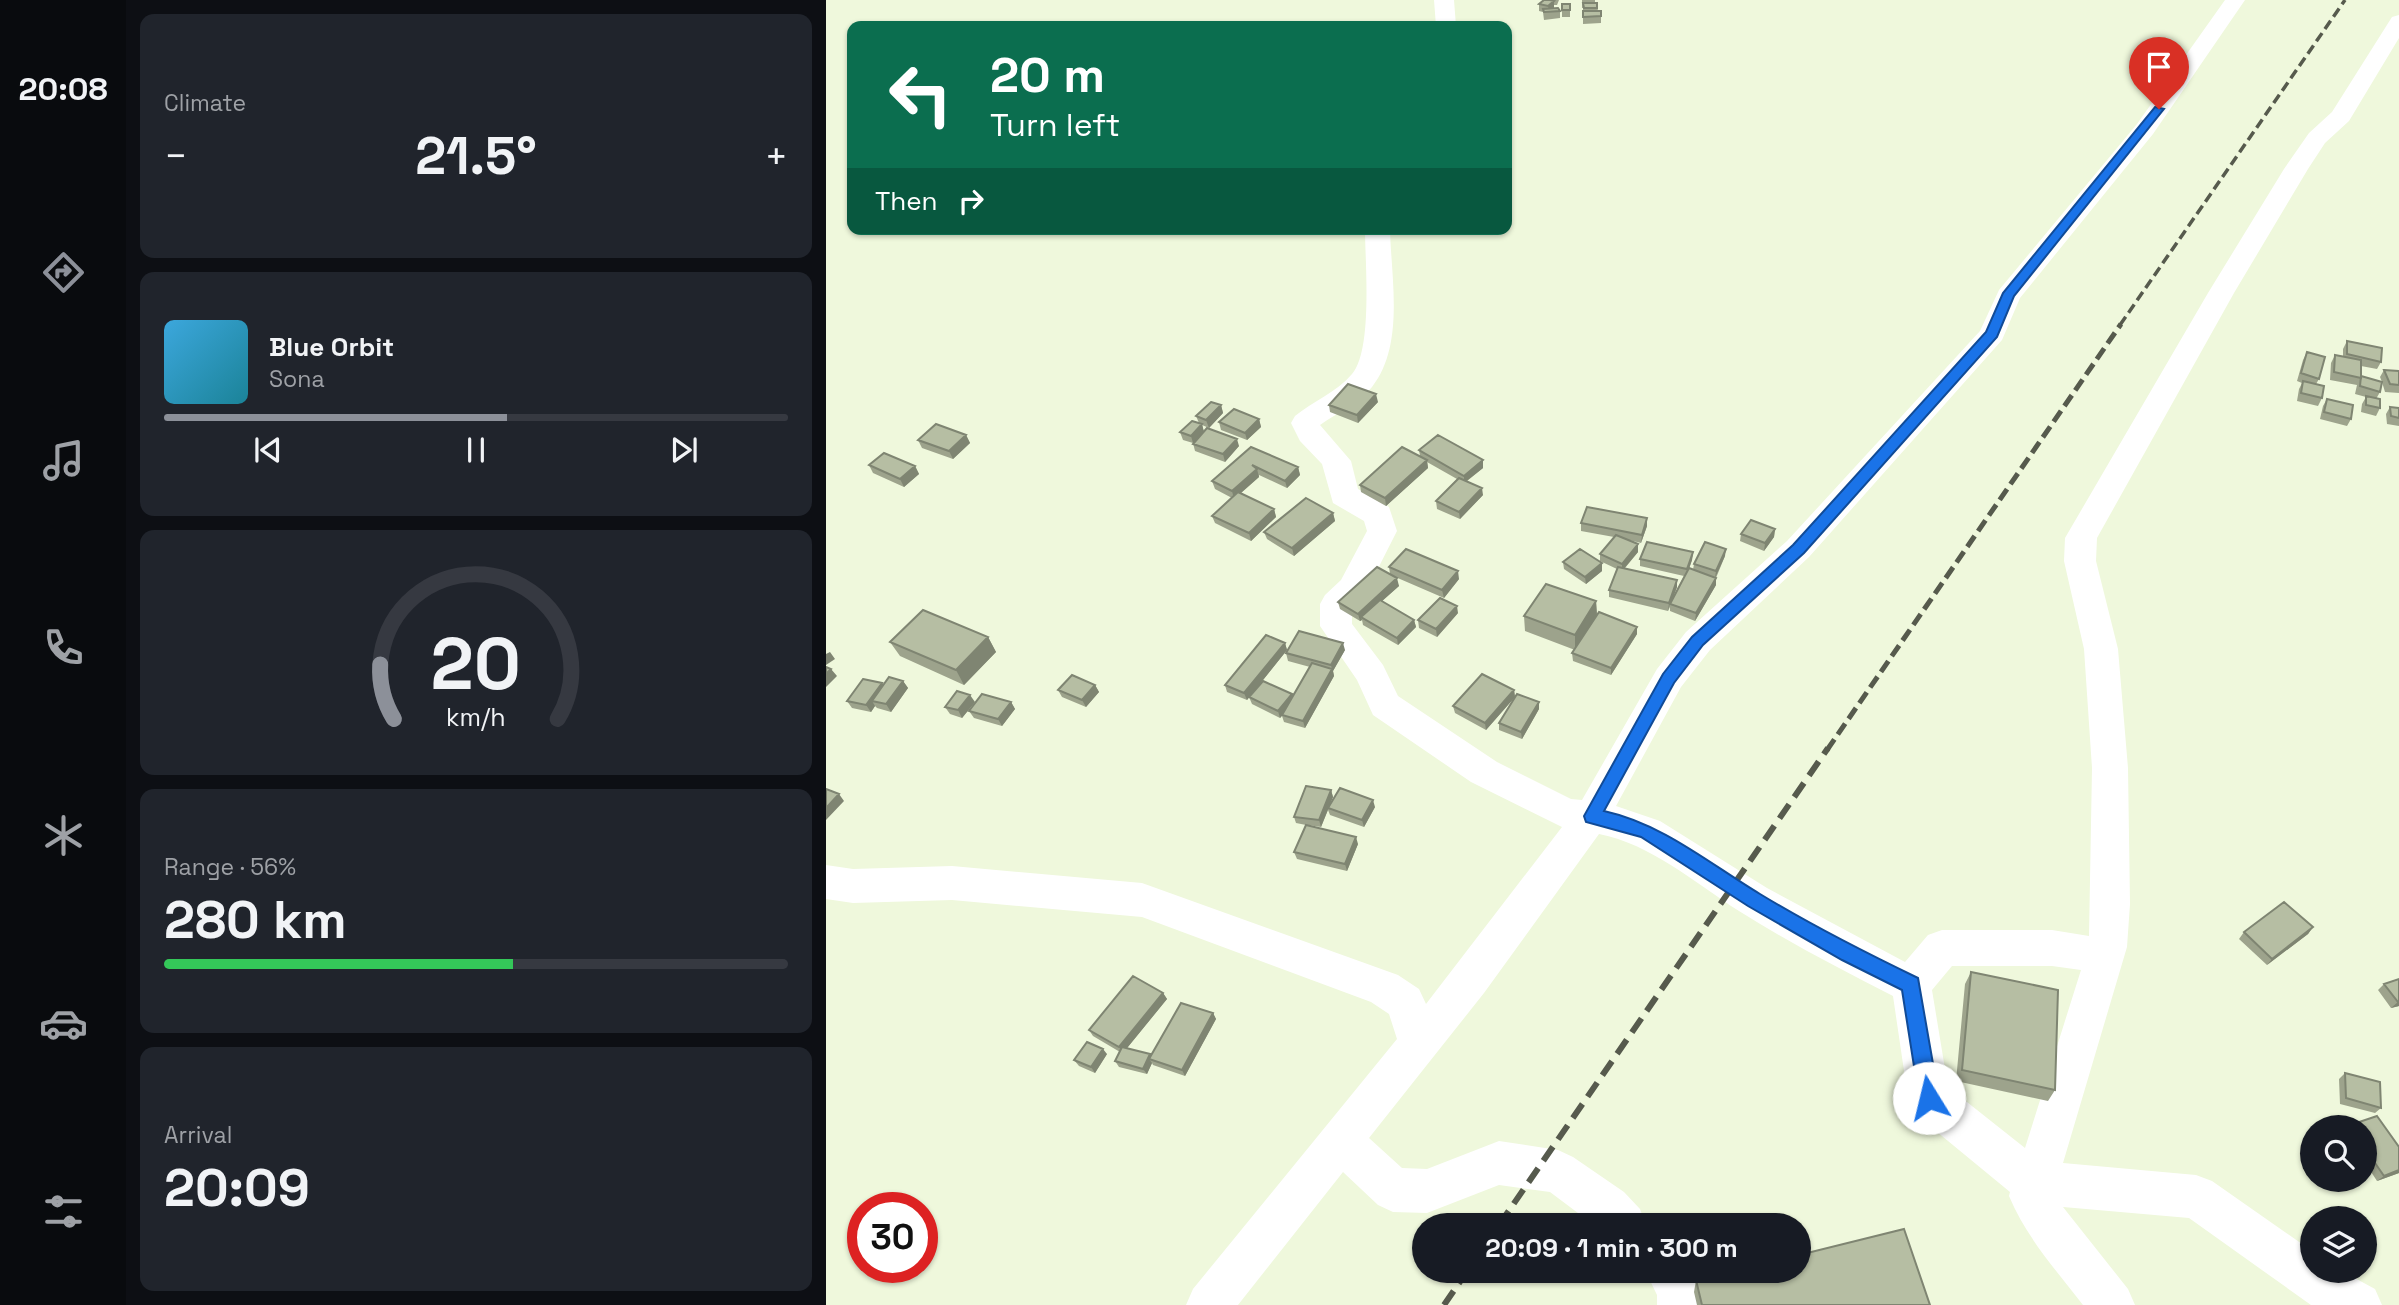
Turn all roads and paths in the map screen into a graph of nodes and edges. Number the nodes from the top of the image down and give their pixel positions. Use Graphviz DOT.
graph roads {
  1 [pos="1444,0"];
  2 [pos="2235,0"];
  3 [pos="2399,20"];
  4 [pos="1446,21"];
  5 [pos="1377,235"];
  6 [pos="1592,816"];
  7 [pos="826,882"];
  8 [pos="2103,956"];
  9 [pos="1911,985"];
  10 [pos="1419,1044"];
  11 [pos="1341,1140"];
  12 [pos="2033,1182"];
  13 [pos="1613,1213"];
  14 [pos="1676,1283"];
  15 [pos="1209,1305"];
  16 [pos="1680,1305"];
  17 [pos="2112,1305"];
  18 [pos="2360,1305"];
  1 -- 4 [label="street"];
  2 -- 6 [label="street"];
  3 -- 8 [label="street"];
  5 -- 6 [label="street"];
  6 -- 9 [label="street"];
  6 -- 10 [label="street"];
  7 -- 10 [label="street"];
  8 -- 9 [label="street"];
  8 -- 12 [label="street"];
  9 -- 12 [label="street"];
  10 -- 11 [label="street"];
  11 -- 13 [label="street"];
  11 -- 15 [label="street"];
  12 -- 17 [label="street"];
  12 -- 18 [label="street"];
  14 -- 16 [label="street"];
}
